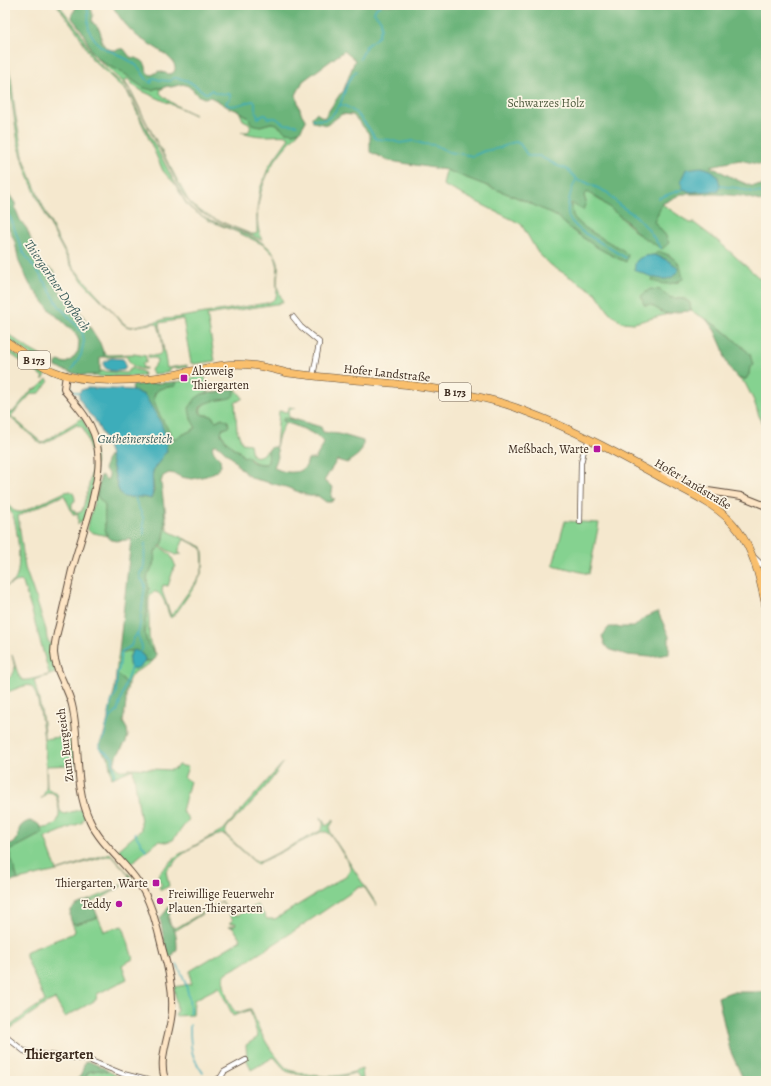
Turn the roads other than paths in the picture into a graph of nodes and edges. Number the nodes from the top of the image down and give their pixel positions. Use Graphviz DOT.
graph roads {
  1 [pos="293,316"];
  2 [pos="5,340"];
  3 [pos="66,375"];
  4 [pos="313,376"];
  5 [pos="589,440"];
  6 [pos="660,477"];
  7 [pos="766,506"];
  8 [pos="580,522"];
  9 [pos="754,556"];
  10 [pos="766,569"];
  11 [pos="766,607"];
  12 [pos="5,1036"];
  13 [pos="246,1060"];
  14 [pos="221,1077"];
  15 [pos="151,1081"];
  16 [pos="162,1081"];
  17 [pos="166,1081"];
  18 [pos="215,1081"];
  19 [pos="225,1081"];
  1 -- 4 [label="street"];
  2 -- 3 [label="main road, Hofer Landstraße / B 173"];
  3 -- 4 [label="main road, Hofer Landstraße / B 173"];
  3 -- 17 [label="street, Zum Burgteich"];
  4 -- 5 [label="main road, Hofer Landstraße / B 173"];
  5 -- 6 [label="main road, Hofer Landstraße / B 173"];
  5 -- 8 [label="street"];
  6 -- 7 [label="street"];
  6 -- 9 [label="main road, Hofer Landstraße / B 173"];
  9 -- 10 [label="street, Hofer Landstraße"];
  9 -- 11 [label="main road, Hofer Landstraße / B 173"];
  12 -- 15 [label="street"];
  13 -- 14 [label="street"];
  14 -- 18 [label="street"];
  14 -- 19 [label="street"];
  16 -- 17 [label="street"];
}
